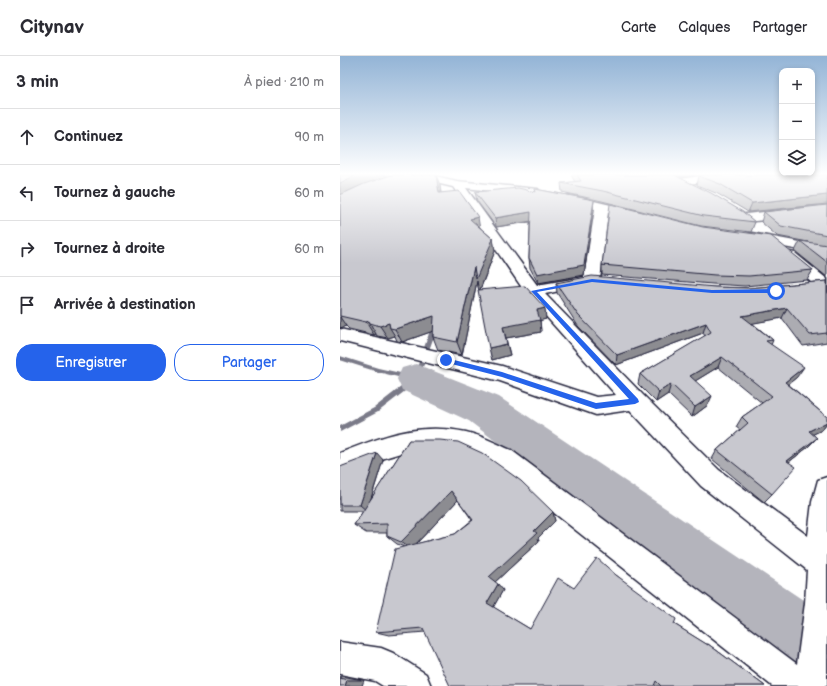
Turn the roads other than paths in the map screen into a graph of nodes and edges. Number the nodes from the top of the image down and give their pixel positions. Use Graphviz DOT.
graph roads {
  1 [pos="471,204"];
  2 [pos="594,204"];
  3 [pos="602,206"];
  4 [pos="827,209"];
  5 [pos="648,218"];
  6 [pos="741,236"];
  7 [pos="772,240"];
  8 [pos="827,251"];
  9 [pos="826,286"];
  10 [pos="804,288"];
  11 [pos="533,291"];
  12 [pos="340,335"];
  13 [pos="635,402"];
  14 [pos="340,464"];
  15 [pos="827,489"];
  16 [pos="822,573"];
  17 [pos="340,658"];
  18 [pos="808,678"];
  19 [pos="414,686"];
  1 -- 11 [label="street"];
  2 -- 3 [label="street"];
  3 -- 5 [label="street"];
  3 -- 11 [label="street"];
  4 -- 7 [label="street"];
  6 -- 7 [label="street"];
  7 -- 8 [label="street"];
  7 -- 9 [label="street"];
  9 -- 10 [label="street"];
  11 -- 13 [label="street"];
  12 -- 13 [label="street"];
  13 -- 16 [label="street"];
  14 -- 18 [label="street"];
  15 -- 16 [label="street"];
  16 -- 18 [label="street"];
  17 -- 19 [label="street"];
}
